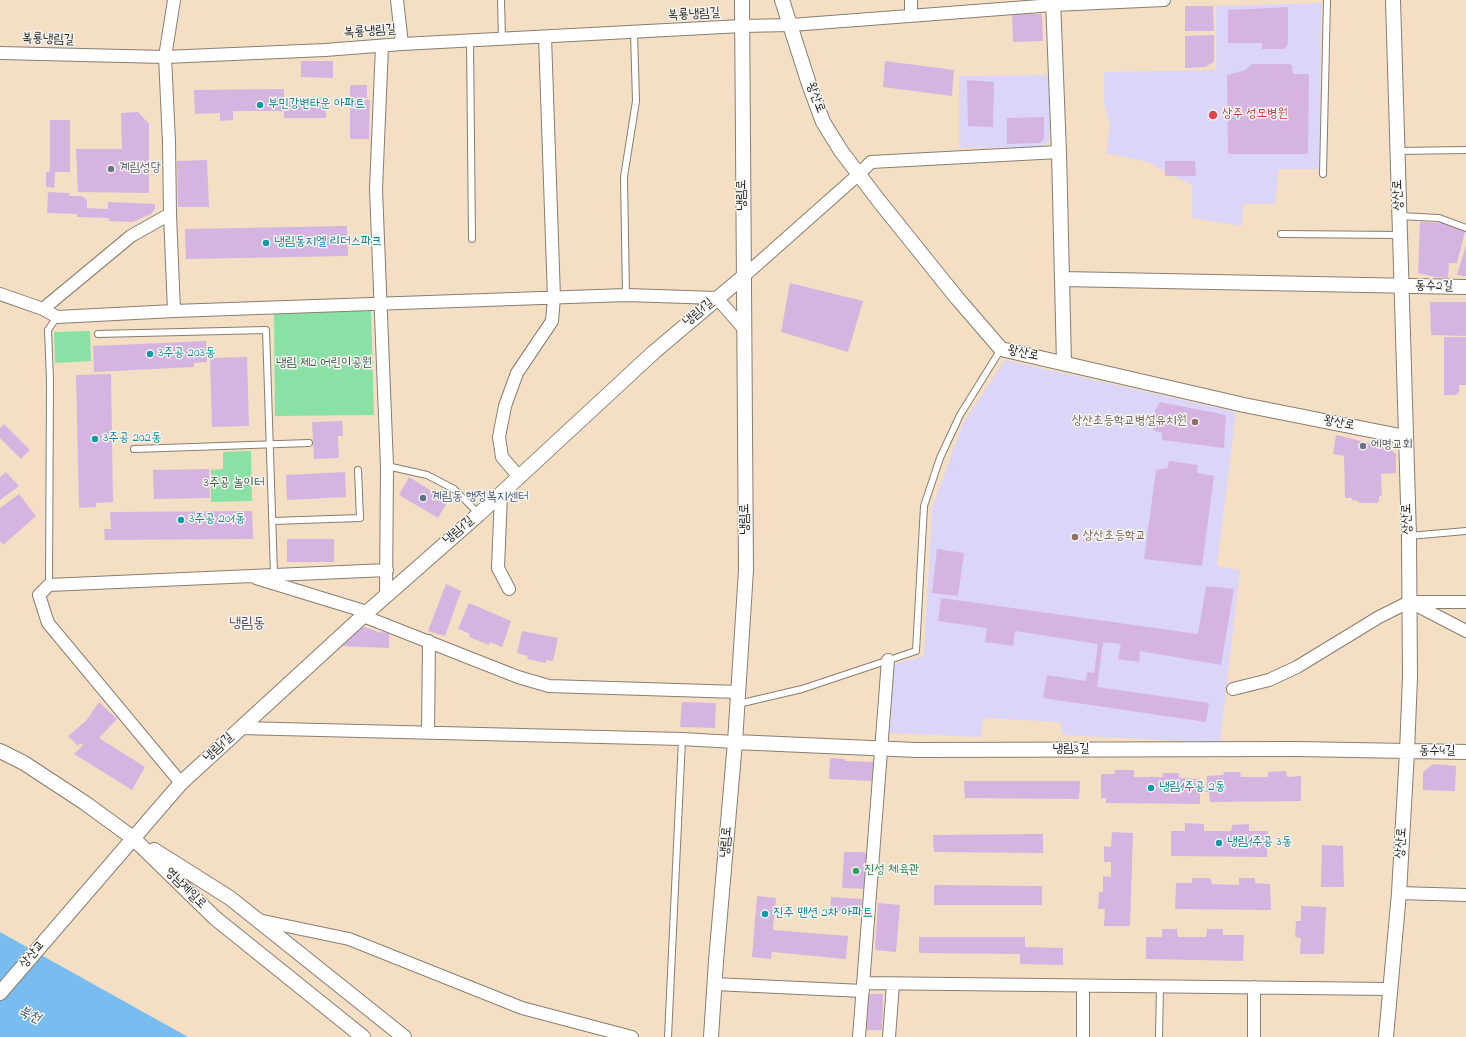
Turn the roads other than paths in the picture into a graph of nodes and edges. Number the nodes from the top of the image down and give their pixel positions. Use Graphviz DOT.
graph roads {
  1 [pos="174,0"];
  2 [pos="397,0"];
  3 [pos="501,0"];
  4 [pos="742,0"];
  5 [pos="782,0"];
  6 [pos="910,0"];
  7 [pos="1164,0"];
  8 [pos="1327,0"];
  9 [pos="1393,0"];
  10 [pos="1053,2"];
  11 [pos="911,16"];
  12 [pos="791,25"];
  13 [pos="742,26"];
  14 [pos="634,33"];
  15 [pos="545,37"];
  16 [pos="502,39"];
  17 [pos="470,40"];
  18 [pos="402,44"];
  19 [pos="382,46"];
  20 [pos="0,53"];
  21 [pos="164,57"];
  22 [pos="1466,150"];
  23 [pos="1398,151"];
  24 [pos="1059,152"];
  25 [pos="859,174"];
  26 [pos="1323,174"];
  27 [pos="170,214"];
  28 [pos="1400,216"];
  29 [pos="1466,228"];
  30 [pos="1280,234"];
  31 [pos="1401,235"];
  32 [pos="472,239"];
  33 [pos="744,276"];
  34 [pos="1062,279"];
  35 [pos="1402,286"];
  36 [pos="1466,287"];
  37 [pos="0,294"];
  38 [pos="626,296"];
  39 [pos="554,298"];
  40 [pos="717,298"];
  41 [pos="381,304"];
  42 [pos="43,309"];
  43 [pos="174,311"];
  44 [pos="57,317"];
  45 [pos="744,329"];
  46 [pos="98,334"];
  47 [pos="1001,349"];
  48 [pos="1064,363"];
  49 [pos="1405,437"];
  50 [pos="309,443"];
  51 [pos="270,445"];
  52 [pos="134,449"];
  53 [pos="387,466"];
  54 [pos="358,470"];
  55 [pos="519,477"];
  56 [pos="501,494"];
  57 [pos="479,514"];
  58 [pos="273,521"];
  59 [pos="1466,531"];
  60 [pos="1409,536"];
  61 [pos="387,570"];
  62 [pos="274,574"];
  63 [pos="250,576"];
  64 [pos="49,585"];
  65 [pos="509,589"];
  66 [pos="386,594"];
  67 [pos="1409,602"];
  68 [pos="1466,602"];
  69 [pos="365,614"];
  70 [pos="1466,631"];
  71 [pos="429,641"];
  72 [pos="888,660"];
  73 [pos="1233,689"];
  74 [pos="738,698"];
  75 [pos="240,728"];
  76 [pos="428,733"];
  77 [pos="682,739"];
  78 [pos="735,742"];
  79 [pos="882,749"];
  80 [pos="0,751"];
  81 [pos="1407,752"];
  82 [pos="1466,752"];
  83 [pos="181,783"];
  84 [pos="133,838"];
  85 [pos="1399,893"];
  86 [pos="1466,895"];
  87 [pos="65,918"];
  88 [pos="258,920"];
  89 [pos="714,984"];
  90 [pos="893,984"];
  91 [pos="1083,986"];
  92 [pos="1160,986"];
  93 [pos="863,987"];
  94 [pos="1254,988"];
  95 [pos="1390,989"];
  96 [pos="0,993"];
  97 [pos="363,1037"];
  98 [pos="404,1037"];
  99 [pos="632,1037"];
  100 [pos="668,1037"];
  101 [pos="711,1037"];
  102 [pos="859,1037"];
  103 [pos="889,1037"];
  104 [pos="1083,1037"];
  105 [pos="1159,1037"];
  106 [pos="1254,1037"];
  107 [pos="1386,1037"];
  1 -- 21 [label="street"];
  2 -- 18 [label="street"];
  3 -- 16 [label="lane"];
  4 -- 13 [label="street, 냉림로"];
  5 -- 12 [label="street, 왕산로"];
  6 -- 11 [label="street"];
  7 -- 10 [label="street, 복룡냉림길"];
  8 -- 26 [label="lane"];
  9 -- 23 [label="street, 상산로"];
  10 -- 11 [label="street, 복룡냉림길"];
  10 -- 24 [label="street"];
  11 -- 12 [label="street, 복룡냉림길"];
  12 -- 13 [label="street, 복룡냉림길"];
  12 -- 25 [label="street, 왕산로"];
  13 -- 14 [label="street, 복룡냉림길"];
  13 -- 33 [label="street, 냉림로"];
  14 -- 15 [label="street, 복룡냉림길"];
  14 -- 38 [label="lane"];
  15 -- 16 [label="street, 복룡냉림길"];
  15 -- 39 [label="street"];
  16 -- 17 [label="street, 복룡냉림길"];
  17 -- 18 [label="street, 복룡냉림길"];
  17 -- 32 [label="lane"];
  18 -- 19 [label="street, 복룡냉림길"];
  19 -- 21 [label="street, 복룡냉림길"];
  19 -- 41 [label="street"];
  20 -- 21 [label="street, 복룡냉림길"];
  21 -- 27 [label="street"];
  22 -- 23 [label="lane"];
  23 -- 28 [label="street, 상산로"];
  24 -- 25 [label="street, 냉림1길"];
  24 -- 34 [label="street"];
  25 -- 33 [label="street, 냉림1길"];
  25 -- 47 [label="street, 왕산로"];
  27 -- 42 [label="street"];
  27 -- 43 [label="street"];
  28 -- 29 [label="lane"];
  28 -- 31 [label="street, 상산로"];
  30 -- 31 [label="lane"];
  31 -- 35 [label="street, 상산로"];
  33 -- 40 [label="street, 냉림1길"];
  33 -- 45 [label="street, 냉림로"];
  34 -- 35 [label="street, 동수2길"];
  34 -- 48 [label="street"];
  35 -- 36 [label="street, 동수2길"];
  35 -- 49 [label="street, 상산로"];
  37 -- 42 [label="street"];
  38 -- 39 [label="street"];
  38 -- 40 [label="street"];
  39 -- 41 [label="street"];
  39 -- 55 [label="street"];
  40 -- 45 [label="street"];
  40 -- 55 [label="street, 냉림1길"];
  41 -- 43 [label="street"];
  41 -- 53 [label="street"];
  42 -- 44 [label="street"];
  43 -- 44 [label="street"];
  44 -- 64 [label="lane"];
  45 -- 74 [label="street, 냉림로"];
  46 -- 51 [label="lane"];
  47 -- 48 [label="street, 왕산로"];
  47 -- 72 [label="lane"];
  48 -- 49 [label="street, 왕산로"];
  49 -- 60 [label="street, 상산로"];
  50 -- 51 [label="lane"];
  51 -- 52 [label="lane"];
  51 -- 58 [label="lane"];
  53 -- 57 [label="lane"];
  53 -- 61 [label="street"];
  54 -- 58 [label="lane"];
  55 -- 56 [label="street, 냉림1길"];
  56 -- 57 [label="street, 냉림1길"];
  56 -- 65 [label="street"];
  57 -- 66 [label="street, 냉림1길"];
  58 -- 62 [label="lane"];
  59 -- 60 [label="lane"];
  60 -- 67 [label="street, 상산로"];
  61 -- 62 [label="street"];
  61 -- 66 [label="street"];
  62 -- 63 [label="street"];
  63 -- 64 [label="street"];
  63 -- 69 [label="street"];
  64 -- 83 [label="street"];
  66 -- 69 [label="street, 냉림1길"];
  67 -- 68 [label="street"];
  67 -- 70 [label="street"];
  67 -- 73 [label="street"];
  67 -- 81 [label="street, 상산로"];
  69 -- 71 [label="street"];
  69 -- 75 [label="street, 냉림1길"];
  71 -- 74 [label="street"];
  71 -- 76 [label="street"];
  72 -- 74 [label="lane"];
  72 -- 79 [label="street"];
  74 -- 78 [label="street, 냉림로"];
  75 -- 76 [label="street"];
  75 -- 83 [label="street, 냉림1길"];
  76 -- 77 [label="street"];
  77 -- 78 [label="street"];
  77 -- 100 [label="lane"];
  78 -- 79 [label="street, 냉림3길"];
  78 -- 89 [label="street, 냉림로"];
  79 -- 81 [label="street, 냉림3길"];
  79 -- 93 [label="street"];
  80 -- 84 [label="street, 영남제일로"];
  81 -- 82 [label="street, 동수4길"];
  81 -- 85 [label="street, 상산로"];
  83 -- 84 [label="street, 냉림1길"];
  84 -- 87 [label="street, 냉림1길"];
  84 -- 88 [label="street"];
  84 -- 97 [label="street, 영남제일로"];
  85 -- 86 [label="street"];
  85 -- 95 [label="street, 상산로"];
  87 -- 96 [label="street, 상산교"];
  88 -- 98 [label="street"];
  88 -- 99 [label="street"];
  89 -- 93 [label="street"];
  89 -- 101 [label="street, 냉림로"];
  90 -- 91 [label="street"];
  90 -- 93 [label="street"];
  90 -- 103 [label="street"];
  91 -- 92 [label="street"];
  91 -- 104 [label="street"];
  92 -- 94 [label="street"];
  92 -- 105 [label="lane"];
  93 -- 102 [label="street"];
  94 -- 95 [label="street"];
  94 -- 106 [label="street"];
  95 -- 107 [label="street, 상산로"];
}
